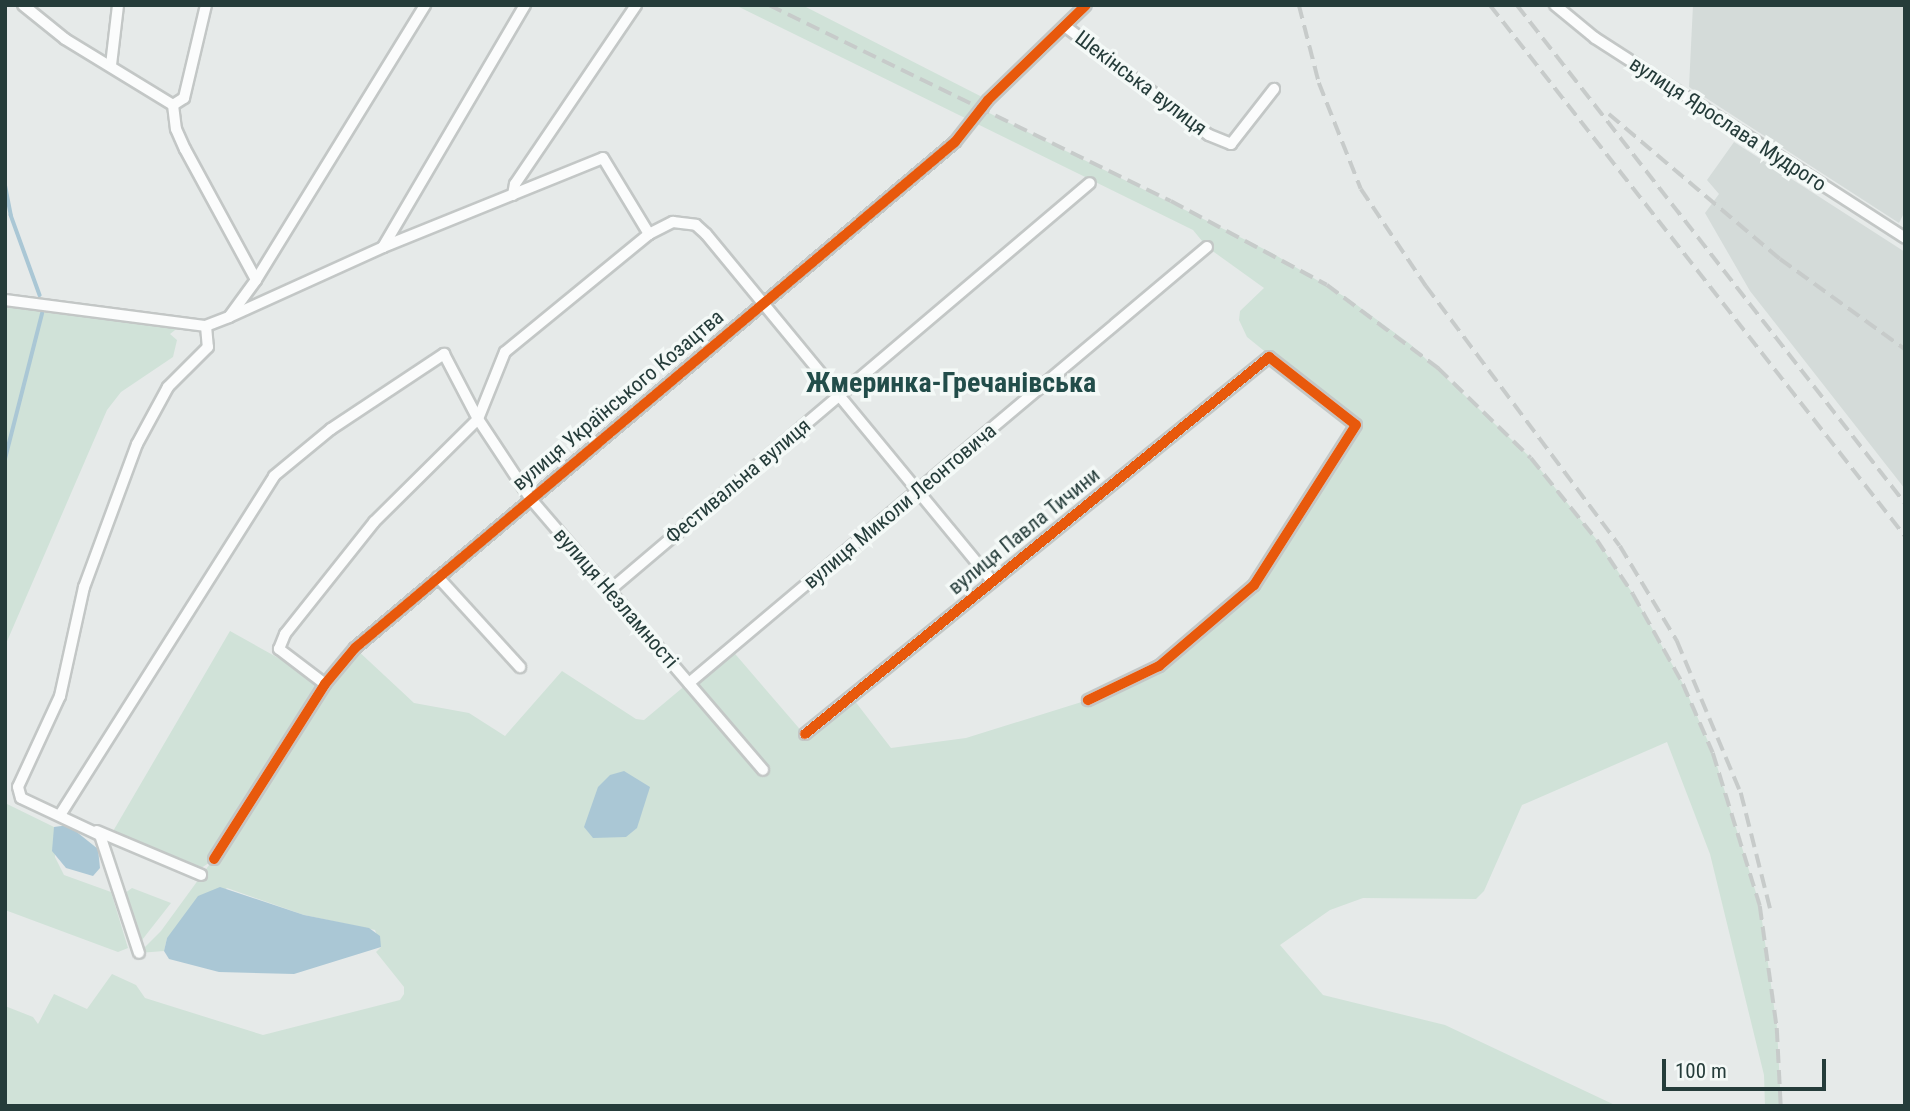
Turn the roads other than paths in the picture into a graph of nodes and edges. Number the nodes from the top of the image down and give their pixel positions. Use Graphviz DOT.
graph roads {
  1 [pos="118,5"];
  2 [pos="206,5"];
  3 [pos="425,5"];
  4 [pos="525,5"];
  5 [pos="636,5"];
  6 [pos="1086,5"];
  7 [pos="1555,5"];
  8 [pos="26,7"];
  9 [pos="1066,27"];
  10 [pos="111,65"];
  11 [pos="1274,89"];
  12 [pos="173,105"];
  13 [pos="1090,183"];
  14 [pos="513,195"];
  15 [pos="649,234"];
  16 [pos="1905,239"];
  17 [pos="383,247"];
  18 [pos="1207,247"];
  19 [pos="256,280"];
  20 [pos="5,300"];
  21 [pos="763,304"];
  22 [pos="229,317"];
  23 [pos="206,326"];
  24 [pos="839,395"];
  25 [pos="478,419"];
  26 [pos="918,492"];
  27 [pos="530,498"];
  28 [pos="438,577"];
  29 [pos="992,581"];
  30 [pos="610,590"];
  31 [pos="520,667"];
  32 [pos="689,683"];
  33 [pos="325,684"];
  34 [pos="1088,700"];
  35 [pos="804,734"];
  36 [pos="763,771"];
  37 [pos="60,816"];
  38 [pos="94,830"];
  39 [pos="214,859"];
  40 [pos="201,875"];
  41 [pos="139,953"];
  1 -- 10 [label="street"];
  2 -- 12 [label="street"];
  3 -- 19 [label="street"];
  4 -- 17 [label="street"];
  5 -- 14 [label="street"];
  6 -- 9 [label="street, вулиця Українського Козацтва"];
  7 -- 16 [label="street, вулиця Ярослава Мудрого"];
  8 -- 10 [label="street"];
  9 -- 11 [label="street, Шекінська вулиця"];
  9 -- 21 [label="street, вулиця Українського Козацтва"];
  10 -- 12 [label="street"];
  12 -- 19 [label="street"];
  13 -- 24 [label="street, Фестивальна вулиця"];
  14 -- 15 [label="street"];
  14 -- 17 [label="street"];
  15 -- 21 [label="street"];
  15 -- 25 [label="street"];
  17 -- 22 [label="street"];
  18 -- 26 [label="street, вулиця Миколи Леонтовича"];
  19 -- 22 [label="street"];
  20 -- 23 [label="street"];
  21 -- 24 [label="street"];
  21 -- 27 [label="street, вулиця Українського Козацтва"];
  22 -- 23 [label="street"];
  23 -- 37 [label="street"];
  24 -- 26 [label="street"];
  24 -- 30 [label="street, Фестивальна вулиця"];
  25 -- 27 [label="street, вулиця Незламності"];
  25 -- 33 [label="street"];
  25 -- 37 [label="street, вулиця Незламності"];
  26 -- 29 [label="street"];
  26 -- 32 [label="street, вулиця Миколи Леонтовича"];
  27 -- 28 [label="street, вулиця Українського Козацтва"];
  27 -- 30 [label="street, вулиця Незламності"];
  28 -- 31 [label="street"];
  28 -- 33 [label="street, вулиця Українського Козацтва"];
  29 -- 34 [label="street, вулиця Павла Тичини"];
  29 -- 35 [label="street, вулиця Павла Тичини"];
  30 -- 32 [label="street, вулиця Незламності"];
  32 -- 36 [label="street, вулиця Незламності"];
  33 -- 39 [label="street, вулиця Українського Козацтва"];
  37 -- 38 [label="street"];
  38 -- 40 [label="street"];
  38 -- 41 [label="street"];
}
